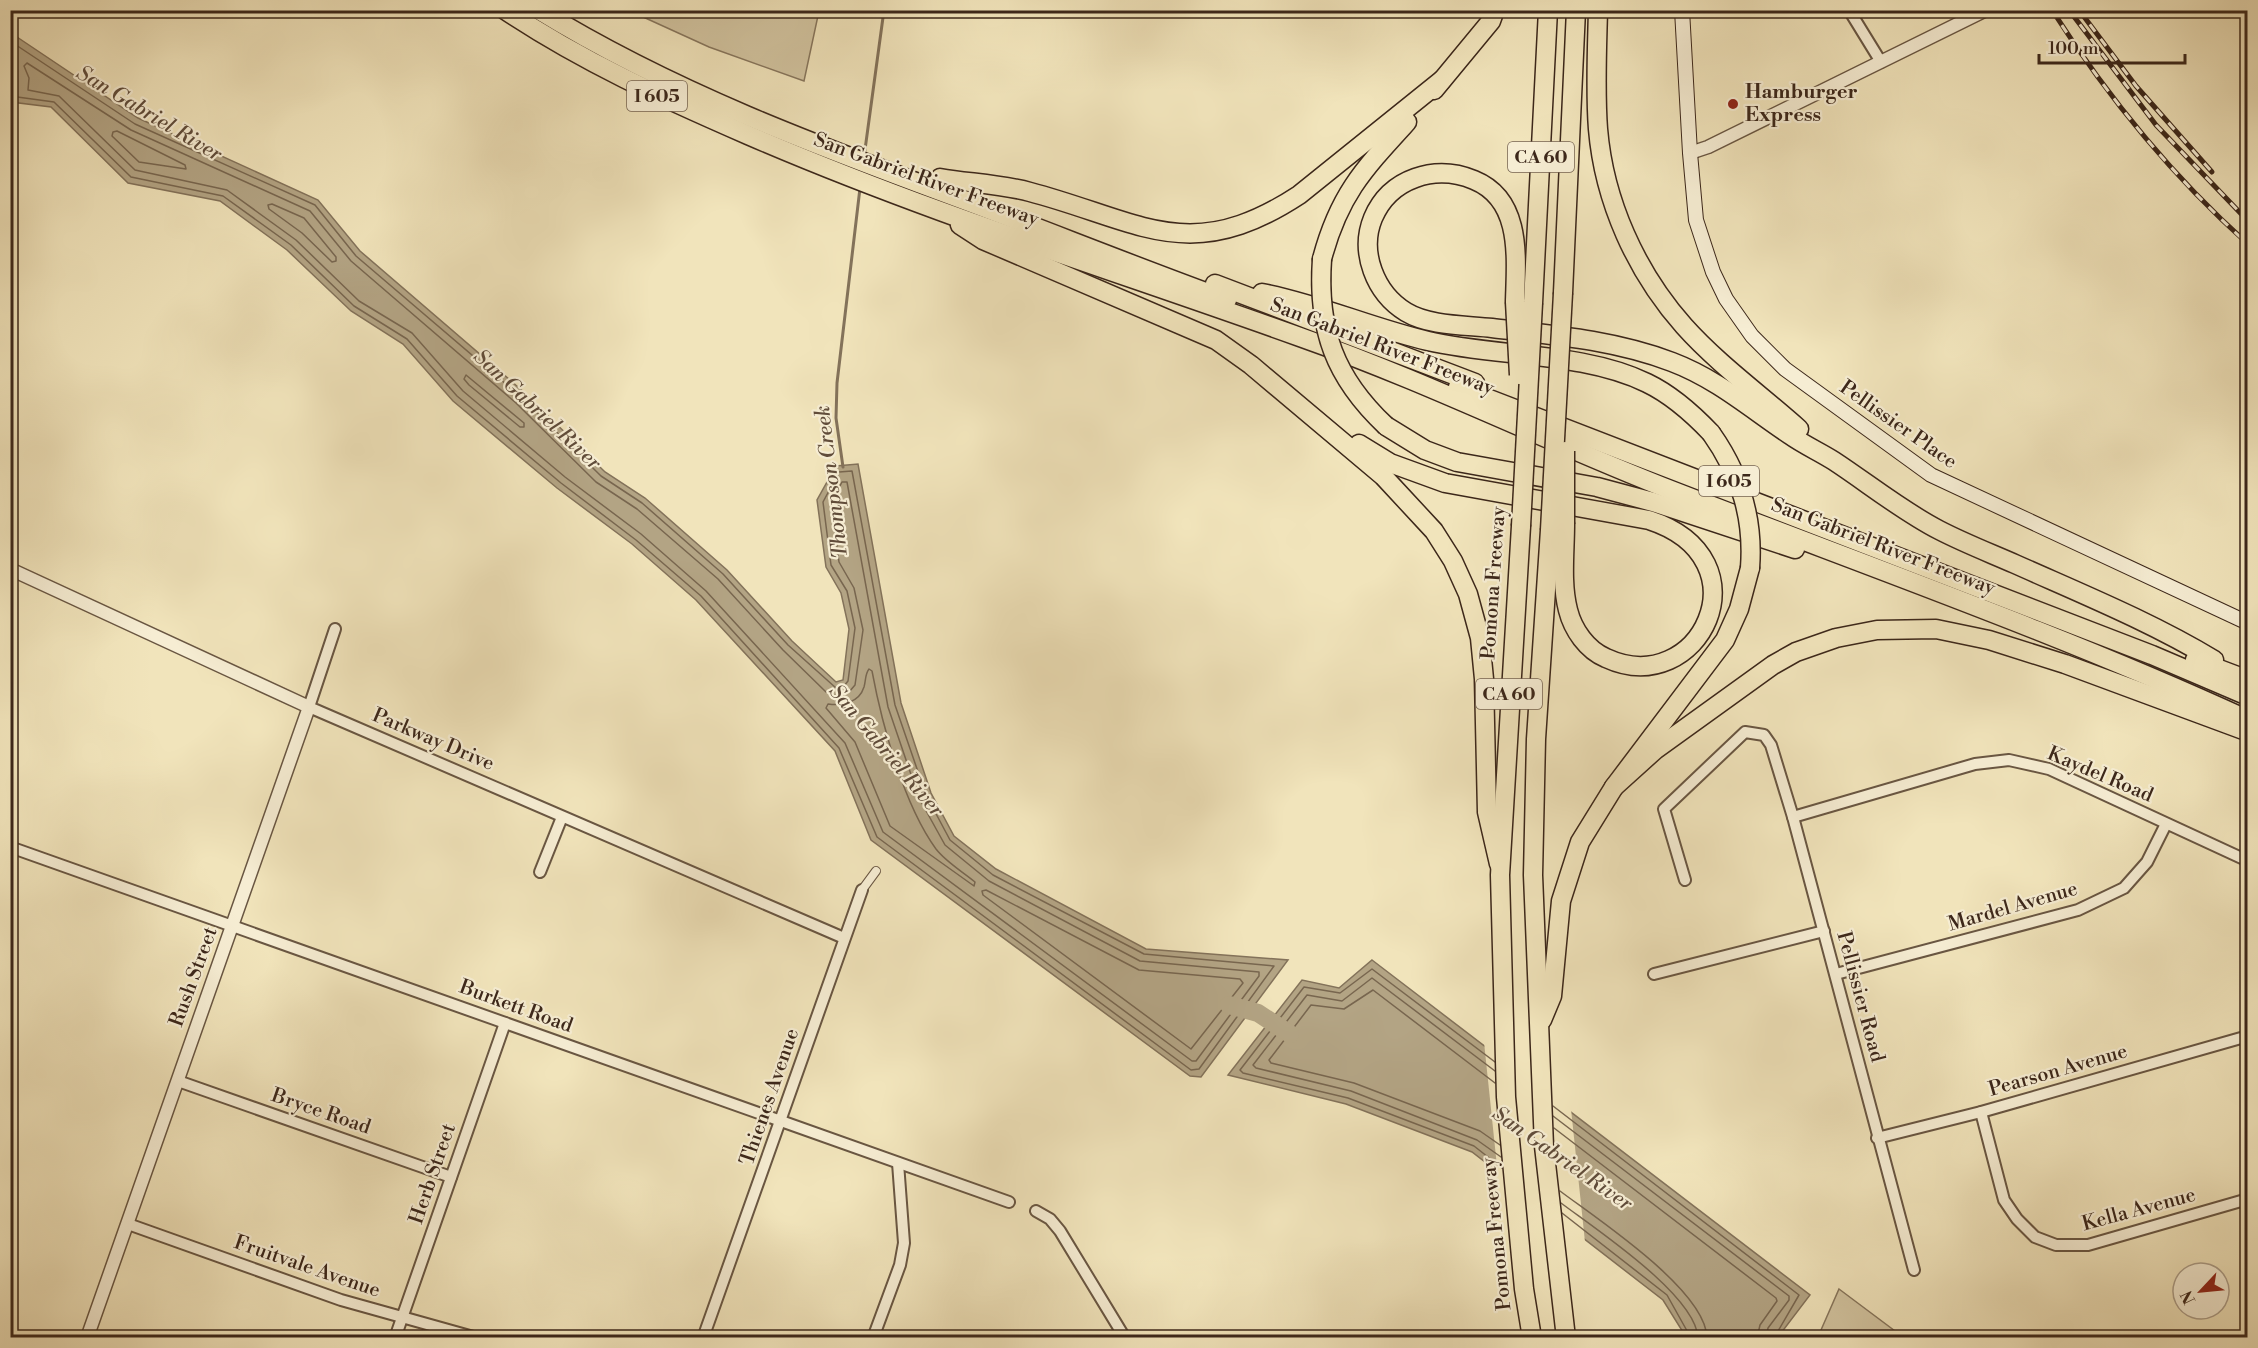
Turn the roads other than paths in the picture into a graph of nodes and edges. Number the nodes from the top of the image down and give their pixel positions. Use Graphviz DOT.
graph roads {
  1 [pos="505,10"];
  2 [pos="526,10"];
  3 [pos="538,10"];
  4 [pos="558,10"];
  5 [pos="1495,10"];
  6 [pos="1548,10"];
  7 [pos="1576,10"];
  8 [pos="1598,10"];
  9 [pos="1682,10"];
  10 [pos="1849,10"];
  11 [pos="1986,10"];
  12 [pos="1881,62"];
  13 [pos="1442,80"];
  14 [pos="819,149"];
  15 [pos="1690,153"];
  16 [pos="940,178"];
  17 [pos="916,186"];
  18 [pos="935,208"];
  19 [pos="1212,283"];
  20 [pos="1145,284"];
  21 [pos="1524,303"];
  22 [pos="1296,401"];
  23 [pos="1833,461"];
  24 [pos="1638,476"];
  25 [pos="1557,527"];
  26 [pos="10,569"];
  27 [pos="1915,583"];
  28 [pos="2247,623"];
  29 [pos="335,629"];
  30 [pos="2247,686"];
  31 [pos="2247,704"];
  32 [pos="309,707"];
  33 [pos="2247,720"];
  34 [pos="2247,732"];
  35 [pos="1614,787"];
  36 [pos="562,817"];
  37 [pos="1793,818"];
  38 [pos="2166,824"];
  39 [pos="10,847"];
  40 [pos="2247,861"];
  41 [pos="1500,869"];
  42 [pos="876,871"];
  43 [pos="540,872"];
  44 [pos="1685,880"];
  45 [pos="862,890"];
  46 [pos="233,927"];
  47 [pos="1824,931"];
  48 [pos="844,938"];
  49 [pos="1654,974"];
  50 [pos="1836,974"];
  51 [pos="505,1023"];
  52 [pos="1539,1034"];
  53 [pos="2247,1036"];
  54 [pos="178,1081"];
  55 [pos="1981,1112"];
  56 [pos="779,1122"];
  57 [pos="1877,1138"];
  58 [pos="898,1163"];
  59 [pos="451,1177"];
  60 [pos="2247,1199"];
  61 [pos="1009,1202"];
  62 [pos="1036,1211"];
  63 [pos="128,1224"];
  64 [pos="1914,1270"];
  65 [pos="402,1317"];
  66 [pos="87,1338"];
  67 [pos="394,1338"];
  68 [pos="477,1338"];
  69 [pos="703,1338"];
  70 [pos="873,1338"];
  71 [pos="1125,1338"];
  72 [pos="1532,1338"];
  73 [pos="1566,1338"];
  1 -- 14 [label="highway, San Gabriel River Freeway / I 605"];
  2 -- 14 [label="highway"];
  3 -- 14 [label="highway"];
  4 -- 14 [label="highway, San Gabriel River Freeway / I 605"];
  5 -- 13 [label="highway"];
  6 -- 21 [label="highway, Pomona Freeway / CA 60"];
  7 -- 25 [label="highway, CA 60, bridge"];
  8 -- 23 [label="highway"];
  9 -- 15 [label="main road, Pellissier Place"];
  10 -- 12 [label="street"];
  11 -- 12 [label="street"];
  12 -- 15 [label="street"];
  13 -- 16 [label="highway"];
  13 -- 27 [label="highway, bridge"];
  14 -- 17 [label="highway, San Gabriel River Freeway / I 605"];
  14 -- 17 [label="highway, San Gabriel River Freeway / I 605"];
  15 -- 28 [label="main road, Pellissier Place"];
  16 -- 17 [label="highway, San Gabriel River Freeway / I 605"];
  16 -- 19 [label="highway, San Gabriel River Freeway / I 605"];
  17 -- 18 [label="highway, San Gabriel River Freeway / I 605"];
  17 -- 20 [label="highway"];
  17 -- 30 [label="highway"];
  18 -- 20 [label="highway, San Gabriel River Freeway / I 605"];
  18 -- 22 [label="highway"];
  19 -- 30 [label="highway, San Gabriel River Freeway / I 605"];
  19 -- 35 [label="highway, bridge"];
  20 -- 24 [label="highway, San Gabriel River Freeway / I 605"];
  21 -- 23 [label="highway"];
  21 -- 41 [label="highway, Pomona Freeway / CA 60, bridge"];
  22 -- 25 [label="highway"];
  22 -- 41 [label="highway"];
  23 -- 30 [label="highway"];
  24 -- 27 [label="highway, San Gabriel River Freeway / I 605"];
  24 -- 31 [label="highway"];
  25 -- 52 [label="highway, CA 60"];
  26 -- 32 [label="street, Parkway Drive"];
  27 -- 33 [label="highway, San Gabriel River Freeway / I 605"];
  29 -- 32 [label="street, Rush Street"];
  32 -- 36 [label="street, Parkway Drive"];
  32 -- 46 [label="street, Rush Street"];
  34 -- 35 [label="highway"];
  35 -- 52 [label="highway"];
  36 -- 43 [label="street"];
  36 -- 48 [label="street, Parkway Drive"];
  37 -- 38 [label="street, Kaydel Road"];
  37 -- 44 [label="street, Pellissier Road"];
  37 -- 47 [label="street, Pellissier Road"];
  38 -- 40 [label="street, Kaydel Road"];
  38 -- 50 [label="street, Mardel Avenue"];
  39 -- 46 [label="street, Burkett Road"];
  41 -- 72 [label="highway, Pomona Freeway / CA 60"];
  42 -- 45 [label="street, Thienes Avenue"];
  45 -- 48 [label="street, Thienes Avenue"];
  46 -- 51 [label="street, Burkett Road"];
  46 -- 54 [label="street, Rush Street"];
  47 -- 49 [label="street"];
  47 -- 50 [label="street, Pellissier Road"];
  48 -- 56 [label="street, Thienes Avenue"];
  50 -- 57 [label="street, Pellissier Road"];
  51 -- 56 [label="street, Burkett Road"];
  51 -- 59 [label="street, Herb Street"];
  52 -- 73 [label="highway, CA 60"];
  53 -- 55 [label="street, Pearson Avenue"];
  54 -- 59 [label="street, Bryce Road"];
  54 -- 63 [label="street, Rush Street"];
  55 -- 57 [label="street, Pearson Avenue"];
  55 -- 60 [label="street, Kella Avenue"];
  56 -- 58 [label="street, Burkett Road"];
  56 -- 69 [label="street, Thienes Avenue"];
  57 -- 64 [label="street, Pellissier Road"];
  58 -- 61 [label="street, Burkett Road"];
  58 -- 70 [label="street"];
  59 -- 65 [label="street, Herb Street"];
  62 -- 71 [label="street"];
  63 -- 65 [label="street, Fruitvale Avenue"];
  63 -- 66 [label="street, Rush Street"];
  65 -- 67 [label="street, Herb Street"];
  65 -- 68 [label="street, Fruitvale Avenue"];
}
